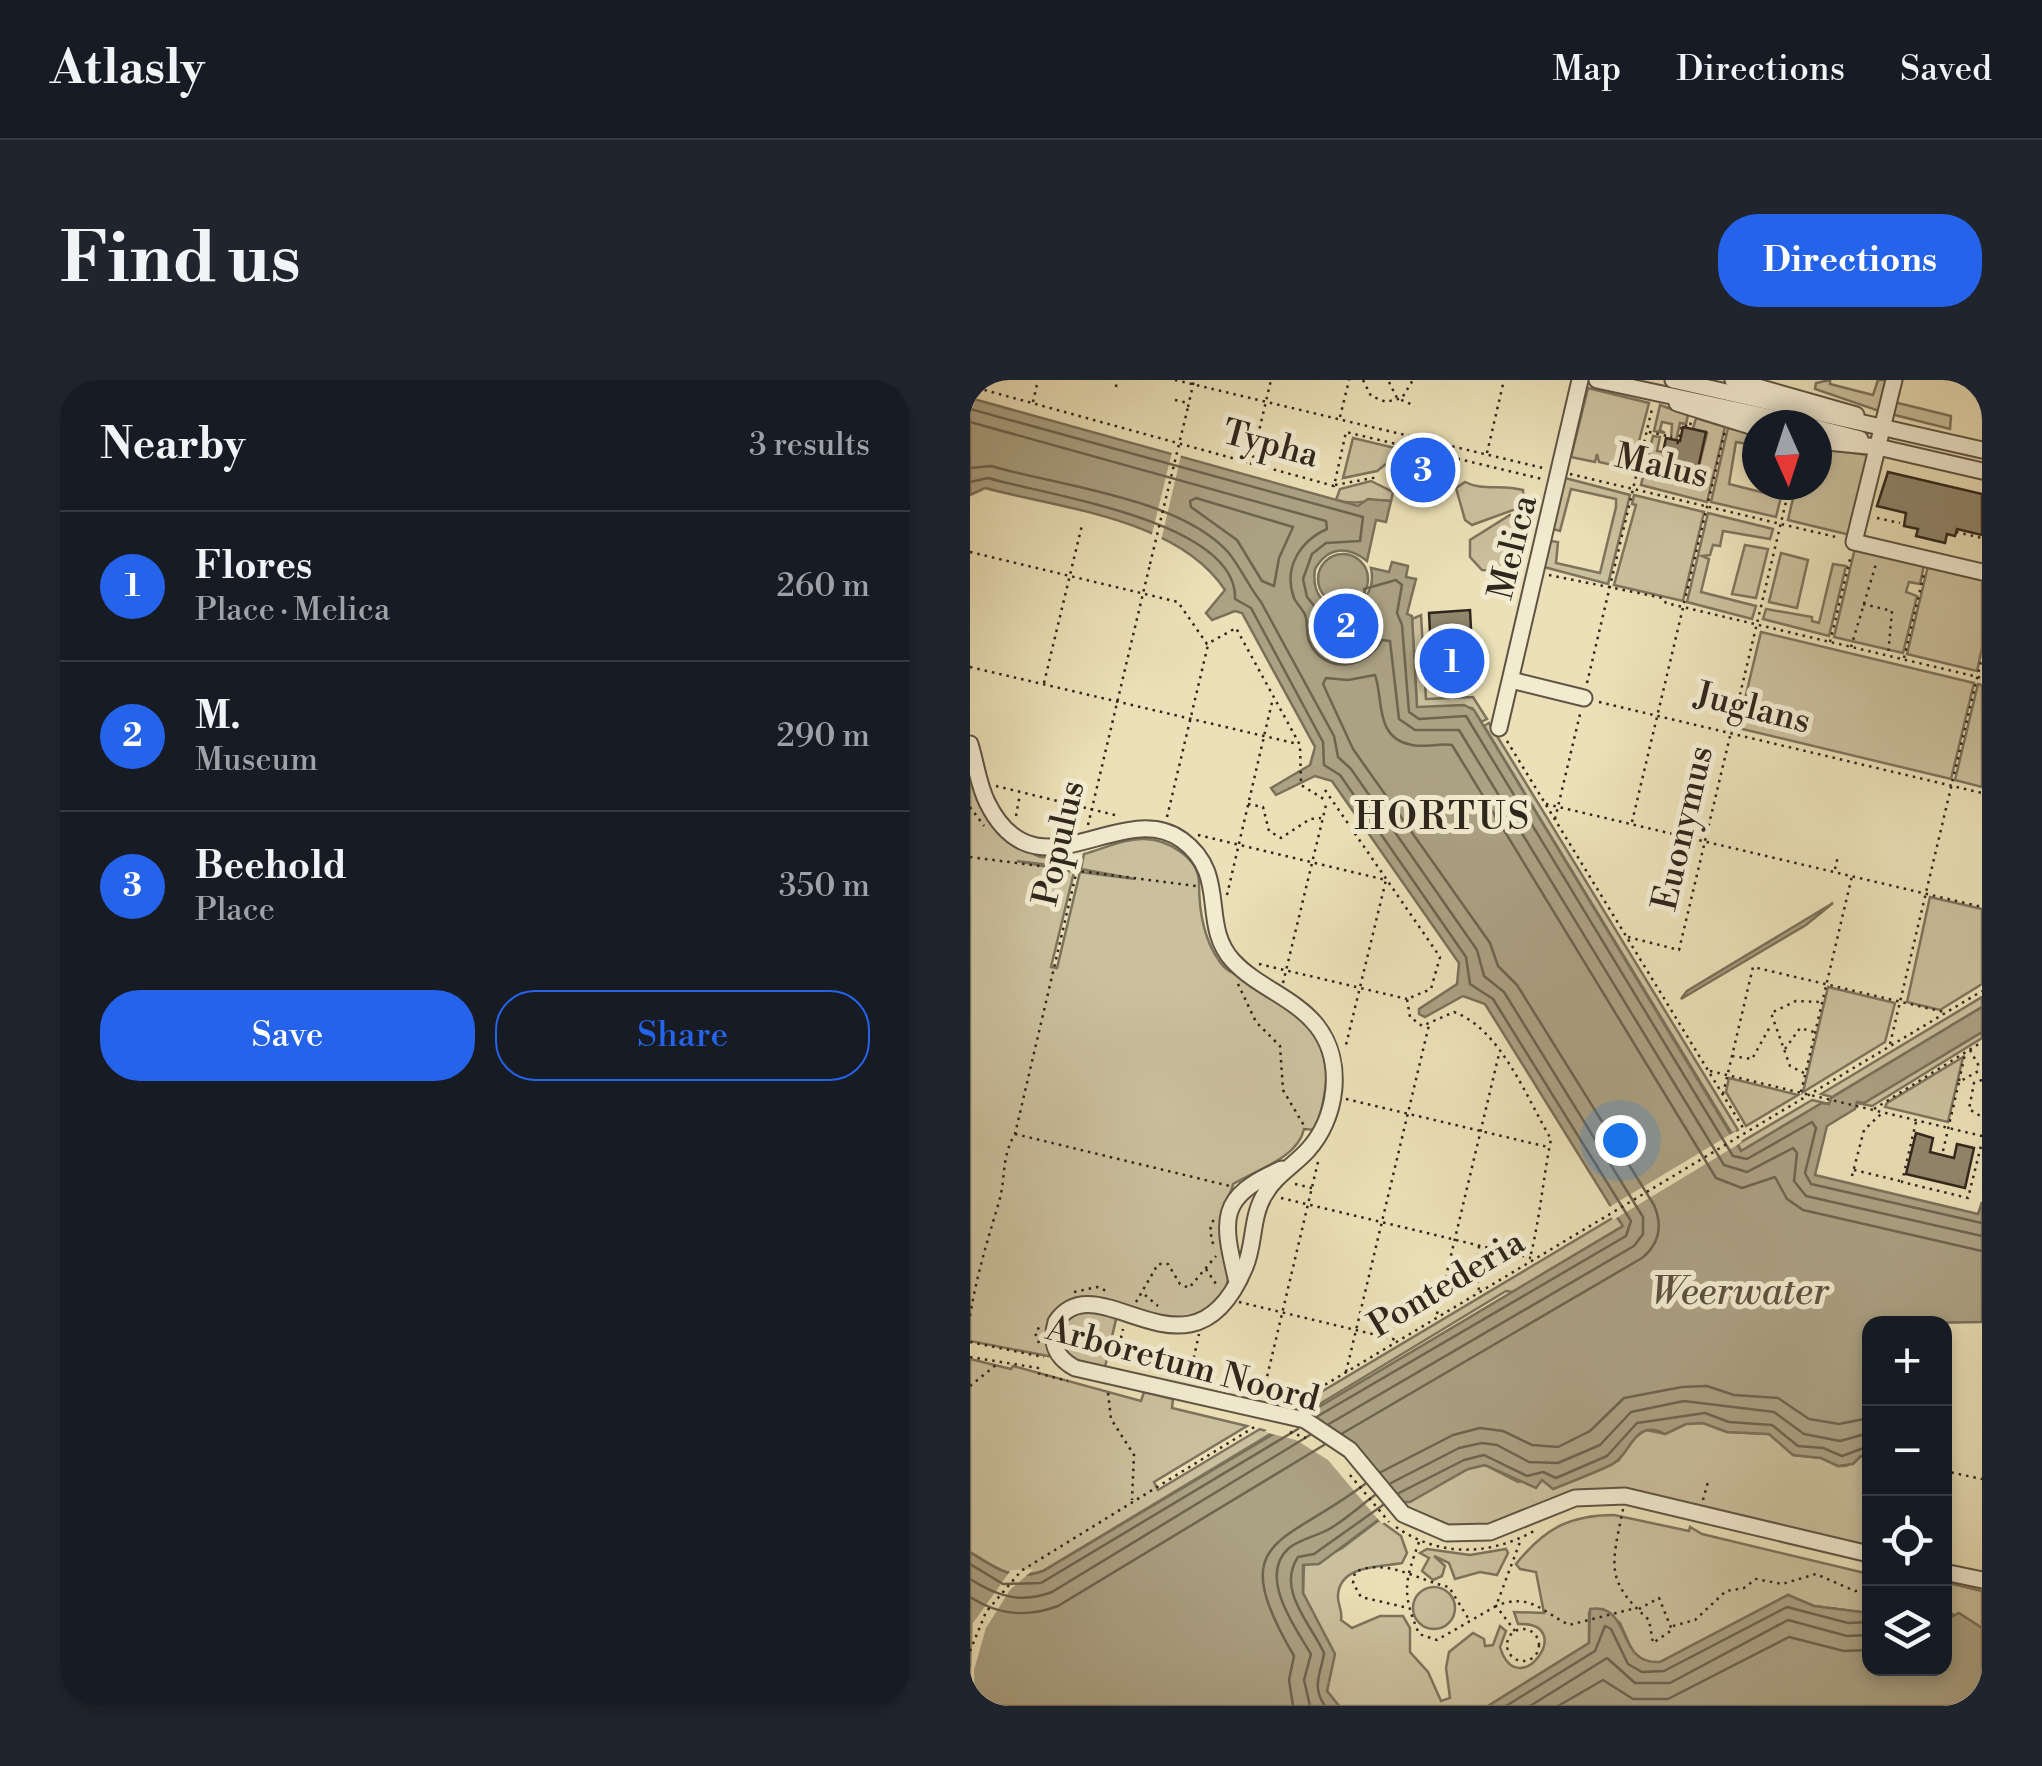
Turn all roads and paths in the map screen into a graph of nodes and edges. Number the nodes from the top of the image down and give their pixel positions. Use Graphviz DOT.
graph roads {
  1 [pos="1038,380"];
  2 [pos="1117,380"];
  3 [pos="1175,380"];
  4 [pos="1271,380"];
  5 [pos="1349,380"];
  6 [pos="1363,380"];
  7 [pos="1413,380"];
  8 [pos="1504,380"];
  9 [pos="1580,380"];
  10 [pos="1597,380"];
  11 [pos="1673,380"];
  12 [pos="1734,380"];
  13 [pos="1894,380"];
  14 [pos="1194,382"];
  15 [pos="1389,382"];
  16 [pos="970,386"];
  17 [pos="1116,386"];
  18 [pos="1657,386"];
  19 [pos="1399,399"];
  20 [pos="1175,400"];
  21 [pos="1266,402"];
  22 [pos="1033,403"];
  23 [pos="1188,405"];
  24 [pos="1414,406"];
  25 [pos="1749,410"];
  26 [pos="1693,414"];
  27 [pos="1340,419"];
  28 [pos="1742,422"];
  29 [pos="1728,423"];
  30 [pos="1670,425"];
  31 [pos="1882,426"];
  32 [pos="1346,432"];
  33 [pos="1647,432"];
  34 [pos="1832,433"];
  35 [pos="1832,442"];
  36 [pos="1878,447"];
  37 [pos="1982,450"];
  38 [pos="1487,454"];
  39 [pos="1251,464"];
  40 [pos="1672,466"];
  41 [pos="1982,471"];
  42 [pos="1562,472"];
  43 [pos="1378,477"];
  44 [pos="1334,486"];
  45 [pos="1634,489"];
  46 [pos="1787,500"];
  47 [pos="1707,507"];
  48 [pos="1861,514"];
  49 [pos="1900,523"];
  50 [pos="1781,524"];
  51 [pos="1082,525"];
  52 [pos="1956,532"];
  53 [pos="1982,538"];
  54 [pos="1854,542"];
  55 [pos="1881,548"];
  56 [pos="970,552"];
  57 [pos="1928,559"];
  58 [pos="1537,572"];
  59 [pos="1982,572"];
  60 [pos="1070,576"];
  61 [pos="1610,590"];
  62 [pos="1143,593"];
  63 [pos="1862,604"];
  64 [pos="1684,607"];
  65 [pos="1757,625"];
  66 [pos="1830,642"];
  67 [pos="1207,644"];
  68 [pos="1851,647"];
  69 [pos="1888,656"];
  70 [pos="1982,656"];
  71 [pos="1904,660"];
  72 [pos="970,667"];
  73 [pos="1980,677"];
  74 [pos="1511,680"];
  75 [pos="1044,684"];
  76 [pos="1274,697"];
  77 [pos="1584,698"];
  78 [pos="1117,701"];
  79 [pos="1657,715"];
  80 [pos="1191,719"];
  81 [pos="1499,728"];
  82 [pos="1731,733"];
  83 [pos="1264,736"];
  84 [pos="970,744"];
  85 [pos="1300,744"];
  86 [pos="1951,786"];
  87 [pos="1021,792"];
  88 [pos="1982,792"];
  89 [pos="1326,801"];
  90 [pos="1544,803"];
  91 [pos="1248,804"];
  92 [pos="1558,806"];
  93 [pos="970,807"];
  94 [pos="1322,818"];
  95 [pos="1555,821"];
  96 [pos="1632,824"];
  97 [pos="1164,831"];
  98 [pos="991,832"];
  99 [pos="1012,832"];
  100 [pos="1705,841"];
  101 [pos="1081,852"];
  102 [pos="1838,856"];
  103 [pos="970,857"];
  104 [pos="1077,870"];
  105 [pos="1834,872"];
  106 [pos="1852,876"];
  107 [pos="1201,879"];
  108 [pos="1386,880"];
  109 [pos="1200,887"];
  110 [pos="1198,894"];
  111 [pos="1227,894"];
  112 [pos="1926,894"];
  113 [pos="1982,907"];
  114 [pos="1626,937"];
  115 [pos="1229,956"];
  116 [pos="1286,970"];
  117 [pos="1236,976"];
  118 [pos="1826,985"];
  119 [pos="1360,988"];
  120 [pos="1982,991"];
  121 [pos="1280,994"];
  122 [pos="1408,1000"];
  123 [pos="1900,1002"];
  124 [pos="1822,1003"];
  125 [pos="1945,1012"];
  126 [pos="1772,1024"];
  127 [pos="1429,1025"];
  128 [pos="1815,1032"];
  129 [pos="1982,1042"];
  130 [pos="1890,1046"];
  131 [pos="1785,1050"];
  132 [pos="1968,1051"];
  133 [pos="1500,1052"];
  134 [pos="1732,1056"];
  135 [pos="1982,1069"];
  136 [pos="1708,1071"];
  137 [pos="1805,1073"];
  138 [pos="1334,1074"];
  139 [pos="1727,1076"];
  140 [pos="1982,1080"];
  141 [pos="1959,1082"];
  142 [pos="1801,1093"];
  143 [pos="1722,1094"];
  144 [pos="1807,1095"];
  145 [pos="1333,1096"];
  146 [pos="1873,1110"];
  147 [pos="1882,1112"];
  148 [pos="1407,1114"];
  149 [pos="1982,1117"];
  150 [pos="1917,1120"];
  151 [pos="1948,1128"];
  152 [pos="1481,1131"];
  153 [pos="1744,1133"];
  154 [pos="1982,1136"];
  155 [pos="1304,1138"];
  156 [pos="1982,1142"];
  157 [pos="1549,1148"];
  158 [pos="1943,1150"];
  159 [pos="1319,1159"];
  160 [pos="1286,1168"];
  161 [pos="1854,1170"];
  162 [pos="1852,1176"];
  163 [pos="1902,1182"];
  164 [pos="1294,1184"];
  165 [pos="1234,1187"];
  166 [pos="1312,1188"];
  167 [pos="1220,1194"];
  168 [pos="1219,1213"];
  169 [pos="1498,1236"];
  170 [pos="1479,1245"];
  171 [pos="1530,1258"];
  172 [pos="1204,1267"];
  173 [pos="1478,1272"];
  174 [pos="1237,1282"];
  175 [pos="1480,1291"];
  176 [pos="1114,1298"];
  177 [pos="1227,1299"];
  178 [pos="1062,1300"];
  179 [pos="1127,1310"];
  180 [pos="1282,1313"];
  181 [pos="970,1316"];
  182 [pos="1203,1317"];
  183 [pos="1436,1317"];
  184 [pos="1046,1320"];
  185 [pos="1356,1330"];
  186 [pos="1398,1340"];
  187 [pos="970,1342"];
  188 [pos="1054,1349"];
  189 [pos="1034,1355"];
  190 [pos="1066,1362"];
  191 [pos="998,1364"];
  192 [pos="1031,1367"];
  193 [pos="1346,1373"];
  194 [pos="1112,1374"];
  195 [pos="970,1386"];
  196 [pos="1186,1391"];
  197 [pos="1260,1409"];
  198 [pos="1281,1419"];
  199 [pos="1315,1444"];
  200 [pos="1343,1466"];
  201 [pos="1952,1472"];
  202 [pos="1982,1479"];
  203 [pos="1132,1500"];
  204 [pos="1625,1506"];
  205 [pos="1609,1509"];
  206 [pos="1407,1525"];
  207 [pos="1536,1530"];
  208 [pos="1517,1531"];
  209 [pos="1420,1540"];
  210 [pos="1862,1552"];
  211 [pos="1408,1572"];
  212 [pos="1952,1574"];
  213 [pos="1982,1580"];
  214 [pos="1862,1593"];
  215 [pos="1496,1606"];
  216 [pos="1405,1608"];
  217 [pos="1636,1609"];
  218 [pos="1663,1614"];
  219 [pos="1469,1620"];
  220 [pos="1649,1620"];
  221 [pos="1672,1626"];
  222 [pos="1515,1631"];
  223 [pos="970,1651"];
  1 -- 22 [label="path"];
  2 -- 17 [label="path"];
  3 -- 14 [label="path, Malus"];
  4 -- 21 [label="path"];
  5 -- 27 [label="path"];
  6 -- 19 [label="path"];
  7 -- 19 [label="path"];
  8 -- 38 [label="path"];
  9 -- 42 [label="street, Melica"];
  10 -- 18 [label="street"];
  11 -- 31 [label="street"];
  12 -- 31 [label="street"];
  13 -- 31 [label="street"];
  14 -- 21 [label="path, Malus"];
  14 -- 23 [label="path, Populus"];
  15 -- 19 [label="path"];
  16 -- 22 [label="path, Typha"];
  18 -- 25 [label="street"];
  18 -- 28 [label="street"];
  18 -- 33 [label="path"];
  19 -- 24 [label="path"];
  20 -- 23 [label="path"];
  21 -- 27 [label="path, Malus"];
  21 -- 39 [label="path"];
  22 -- 39 [label="path, Typha"];
  23 -- 62 [label="path, Populus, bridge"];
  26 -- 40 [label="path"];
  27 -- 38 [label="path, Malus"];
  29 -- 47 [label="path"];
  30 -- 33 [label="path"];
  31 -- 36 [label="street"];
  31 -- 37 [label="street"];
  32 -- 42 [label="path, Malus"];
  32 -- 44 [label="path, Typha"];
  33 -- 45 [label="path"];
  34 -- 36 [label="street"];
  35 -- 36 [label="street"];
  36 -- 41 [label="street"];
  36 -- 48 [label="street"];
  38 -- 42 [label="path, Malus"];
  39 -- 44 [label="path, Typha"];
  42 -- 45 [label="path, Malus"];
  42 -- 58 [label="street, Melica"];
  43 -- 44 [label="path"];
  45 -- 47 [label="path, Malus"];
  45 -- 61 [label="path"];
  46 -- 50 [label="path, Euonymus"];
  47 -- 50 [label="path, Malus"];
  47 -- 64 [label="path"];
  48 -- 49 [label="path"];
  48 -- 54 [label="street"];
  50 -- 54 [label="path, Malus"];
  50 -- 65 [label="path, Euonymus"];
  51 -- 60 [label="path"];
  52 -- 53 [label="path"];
  54 -- 55 [label="street"];
  54 -- 66 [label="path"];
  55 -- 57 [label="street"];
  55 -- 63 [label="path"];
  56 -- 60 [label="path"];
  57 -- 59 [label="street"];
  57 -- 71 [label="path"];
  58 -- 61 [label="path"];
  58 -- 74 [label="street, Melica"];
  60 -- 62 [label="path"];
  60 -- 75 [label="path"];
  61 -- 64 [label="path"];
  61 -- 77 [label="path"];
  62 -- 67 [label="path"];
  62 -- 78 [label="path, Populus"];
  63 -- 68 [label="path"];
  63 -- 69 [label="path"];
  64 -- 65 [label="path"];
  64 -- 79 [label="path"];
  65 -- 66 [label="path"];
  65 -- 82 [label="path, Euonymus"];
  66 -- 68 [label="path"];
  67 -- 76 [label="path"];
  67 -- 80 [label="path"];
  68 -- 69 [label="path"];
  69 -- 71 [label="path"];
  70 -- 73 [label="path"];
  71 -- 73 [label="path"];
  72 -- 75 [label="path"];
  73 -- 86 [label="path"];
  74 -- 77 [label="street"];
  74 -- 81 [label="street, Melica"];
  75 -- 78 [label="path"];
  76 -- 83 [label="path"];
  76 -- 85 [label="path"];
  77 -- 79 [label="path, Juglans"];
  77 -- 92 [label="path"];
  78 -- 80 [label="path"];
  78 -- 101 [label="path, Populus"];
  79 -- 82 [label="path, Juglans"];
  79 -- 96 [label="path"];
  80 -- 83 [label="path"];
  80 -- 97 [label="path"];
  81 -- 90 [label="path"];
  82 -- 86 [label="path, Juglans"];
  82 -- 100 [label="path, Euonymus"];
  83 -- 85 [label="path"];
  83 -- 91 [label="path"];
  84 -- 99 [label="street"];
  85 -- 89 [label="path"];
  86 -- 88 [label="path, Juglans"];
  86 -- 112 [label="path"];
  87 -- 99 [label="path"];
  89 -- 94 [label="path"];
  89 -- 108 [label="path"];
  90 -- 92 [label="path"];
  90 -- 95 [label="path"];
  91 -- 94 [label="path"];
  91 -- 111 [label="path"];
  92 -- 95 [label="path"];
  92 -- 96 [label="path"];
  93 -- 98 [label="path"];
  94 -- 116 [label="path"];
  95 -- 114 [label="path"];
  96 -- 100 [label="path"];
  97 -- 101 [label="street"];
  97 -- 115 [label="street"];
  99 -- 101 [label="street"];
  100 -- 105 [label="path"];
  100 -- 114 [label="path, Euonymus"];
  101 -- 104 [label="path, Populus"];
  102 -- 105 [label="path"];
  103 -- 104 [label="path"];
  104 -- 109 [label="path"];
  104 -- 181 [label="path, Populus"];
  105 -- 106 [label="path"];
  106 -- 112 [label="path"];
  106 -- 118 [label="path"];
  107 -- 109 [label="path"];
  108 -- 119 [label="path"];
  108 -- 122 [label="path"];
  109 -- 110 [label="path"];
  112 -- 113 [label="path"];
  112 -- 123 [label="path"];
  114 -- 136 [label="path"];
  115 -- 116 [label="path"];
  115 -- 121 [label="street"];
  116 -- 119 [label="path"];
  116 -- 121 [label="path"];
  117 -- 155 [label="path"];
  118 -- 123 [label="path"];
  118 -- 124 [label="path"];
  118 -- 134 [label="path"];
  119 -- 122 [label="path"];
  119 -- 138 [label="path"];
  120 -- 125 [label="path, Pontederia"];
  121 -- 138 [label="street"];
  122 -- 127 [label="path"];
  123 -- 125 [label="path"];
  123 -- 130 [label="path"];
  124 -- 126 [label="path"];
  124 -- 128 [label="path"];
  125 -- 130 [label="path, Pontederia"];
  126 -- 131 [label="path"];
  126 -- 134 [label="path"];
  127 -- 133 [label="path"];
  127 -- 148 [label="path"];
  128 -- 131 [label="path"];
  128 -- 137 [label="path"];
  129 -- 132 [label="path"];
  130 -- 144 [label="path, Pontederia"];
  131 -- 137 [label="path"];
  132 -- 135 [label="path"];
  132 -- 141 [label="path"];
  132 -- 146 [label="path"];
  133 -- 152 [label="path"];
  133 -- 157 [label="path"];
  134 -- 139 [label="path"];
  135 -- 141 [label="path"];
  136 -- 139 [label="path"];
  136 -- 143 [label="path"];
  137 -- 142 [label="path"];
  138 -- 145 [label="street"];
  139 -- 142 [label="path"];
  139 -- 143 [label="path"];
  140 -- 149 [label="path"];
  141 -- 151 [label="path"];
  142 -- 144 [label="path"];
  143 -- 153 [label="path"];
  144 -- 146 [label="path"];
  144 -- 153 [label="path, Pontederia"];
  145 -- 148 [label="path"];
  145 -- 160 [label="street"];
  146 -- 147 [label="path"];
  147 -- 150 [label="path"];
  147 -- 161 [label="path"];
  148 -- 152 [label="path"];
  148 -- 185 [label="path"];
  150 -- 151 [label="path"];
  150 -- 163 [label="path"];
  151 -- 154 [label="path"];
  151 -- 158 [label="path"];
  152 -- 157 [label="path"];
  152 -- 183 [label="path"];
  153 -- 175 [label="path, Pontederia"];
  156 -- 163 [label="path"];
  157 -- 171 [label="path"];
  159 -- 166 [label="path"];
  160 -- 174 [label="street"];
  160 -- 174 [label="street"];
  161 -- 162 [label="path"];
  161 -- 163 [label="path"];
  164 -- 166 [label="path"];
  165 -- 167 [label="path"];
  166 -- 180 [label="path"];
  168 -- 172 [label="path"];
  169 -- 173 [label="path"];
  170 -- 173 [label="path"];
  172 -- 177 [label="path"];
  172 -- 179 [label="path"];
  173 -- 175 [label="path"];
  174 -- 177 [label="street"];
  175 -- 183 [label="path, Pontederia"];
  176 -- 178 [label="path"];
  177 -- 180 [label="path"];
  177 -- 182 [label="street"];
  179 -- 182 [label="street"];
  179 -- 188 [label="street"];
  179 -- 194 [label="path"];
  180 -- 185 [label="path"];
  180 -- 197 [label="path"];
  182 -- 196 [label="path"];
  183 -- 186 [label="path, Pontederia"];
  184 -- 188 [label="path"];
  185 -- 186 [label="path"];
  185 -- 193 [label="path"];
  186 -- 193 [label="path, Pontederia"];
  187 -- 189 [label="path, Arboretum Noord"];
  188 -- 190 [label="street"];
  189 -- 190 [label="path, Arboretum Noord"];
  189 -- 192 [label="path"];
  190 -- 194 [label="street, Arboretum Noord"];
  191 -- 195 [label="path"];
  193 -- 198 [label="path, Pontederia"];
  194 -- 196 [label="street, Arboretum Noord"];
  194 -- 203 [label="path"];
  196 -- 197 [label="street, Arboretum Noord"];
  197 -- 198 [label="street, Arboretum Noord"];
  198 -- 199 [label="path, Arboretum Noord"];
  198 -- 203 [label="path, Pontederia"];
  198 -- 206 [label="street, Arboretum Noord"];
  200 -- 206 [label="path"];
  201 -- 202 [label="path"];
  203 -- 223 [label="path, Pontederia"];
  204 -- 205 [label="path"];
  204 -- 208 [label="street, Arboretum Noord"];
  204 -- 210 [label="street, Arboretum Noord"];
  204 -- 217 [label="path"];
  206 -- 208 [label="street, Arboretum Noord"];
  206 -- 209 [label="path"];
  207 -- 208 [label="path"];
  208 -- 209 [label="path"];
  208 -- 215 [label="path"];
  209 -- 211 [label="path"];
  211 -- 216 [label="path"];
  211 -- 216 [label="path"];
  211 -- 219 [label="path"];
  212 -- 213 [label="street"];
  214 -- 221 [label="path"];
  215 -- 217 [label="path"];
  215 -- 219 [label="path"];
  215 -- 222 [label="path"];
  216 -- 219 [label="path"];
  217 -- 218 [label="path"];
  217 -- 220 [label="path"];
  218 -- 220 [label="path"];
  218 -- 221 [label="path"];
  220 -- 221 [label="path"];
  222 -- 222 [label="path"];
}
